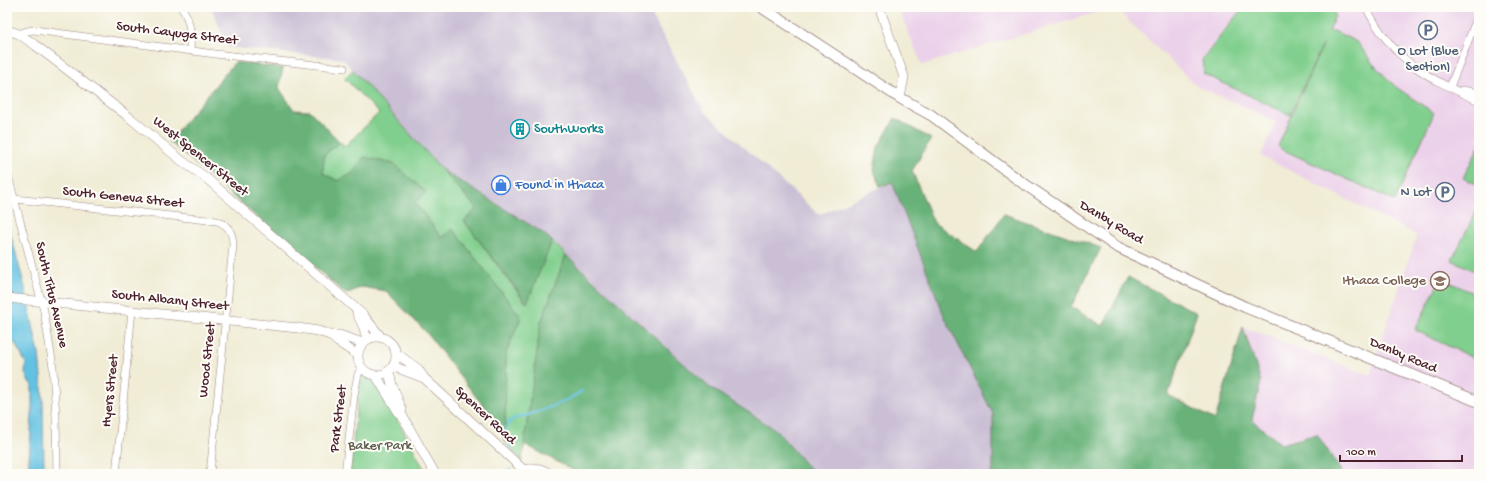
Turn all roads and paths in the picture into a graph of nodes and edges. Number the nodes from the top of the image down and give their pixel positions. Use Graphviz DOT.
graph roads {
  1 [pos="181,7"];
  2 [pos="761,7"];
  3 [pos="879,7"];
  4 [pos="1366,7"];
  5 [pos="1479,13"];
  6 [pos="7,30"];
  7 [pos="19,34"];
  8 [pos="190,50"];
  9 [pos="344,68"];
  10 [pos="1450,87"];
  11 [pos="1479,93"];
  12 [pos="900,98"];
  13 [pos="1479,101"];
  14 [pos="7,172"];
  15 [pos="15,200"];
  16 [pos="227,227"];
  17 [pos="7,298"];
  18 [pos="42,301"];
  19 [pos="132,310"];
  20 [pos="355,310"];
  21 [pos="225,321"];
  22 [pos="330,335"];
  23 [pos="380,336"];
  24 [pos="365,342"];
  25 [pos="396,353"];
  26 [pos="358,355"];
  27 [pos="362,368"];
  28 [pos="392,369"];
  29 [pos="376,376"];
  30 [pos="424,378"];
  31 [pos="1479,402"];
  32 [pos="403,417"];
  33 [pos="526,472"];
  34 [pos="57,474"];
  35 [pos="116,474"];
  36 [pos="210,474"];
  37 [pos="345,474"];
  38 [pos="434,474"];
  39 [pos="552,474"];
  1 -- 8 [label="street"];
  2 -- 12 [label="main road, Danby Road"];
  3 -- 12 [label="street"];
  4 -- 10 [label="street"];
  5 -- 10 [label="street"];
  6 -- 7 [label="street, South Cayuga Street"];
  7 -- 8 [label="street, South Cayuga Street"];
  7 -- 20 [label="street, West Spencer Street"];
  8 -- 9 [label="street, South Cayuga Street"];
  10 -- 11 [label="street"];
  10 -- 13 [label="street"];
  12 -- 31 [label="main road, Danby Road"];
  14 -- 15 [label="street, South Titus Avenue"];
  15 -- 16 [label="street, South Geneva Street"];
  15 -- 18 [label="street, South Titus Avenue"];
  16 -- 21 [label="street, Wood Street"];
  17 -- 18 [label="street, South Albany Street"];
  18 -- 19 [label="street, South Albany Street"];
  18 -- 34 [label="street, South Titus Avenue"];
  19 -- 21 [label="street, South Albany Street"];
  19 -- 35 [label="street, Hyers Street"];
  20 -- 23 [label="street, West Spencer Street"];
  20 -- 24 [label="street, West Spencer Street"];
  21 -- 22 [label="street, South Albany Street"];
  21 -- 36 [label="street, Wood Street"];
  22 -- 24 [label="street, South Albany Street"];
  22 -- 26 [label="street, South Albany Street"];
  23 -- 24 [label="street"];
  23 -- 25 [label="street, West Spencer Street"];
  24 -- 26 [label="street"];
  25 -- 28 [label="street"];
  25 -- 30 [label="street, Spencer Road"];
  26 -- 27 [label="street"];
  27 -- 29 [label="street"];
  27 -- 37 [label="street, Park Street"];
  28 -- 29 [label="street"];
  28 -- 30 [label="street, Spencer Road"];
  28 -- 32 [label="street"];
  29 -- 32 [label="street"];
  30 -- 33 [label="street, Spencer Road"];
  32 -- 38 [label="street"];
  33 -- 39 [label="street"];
}
